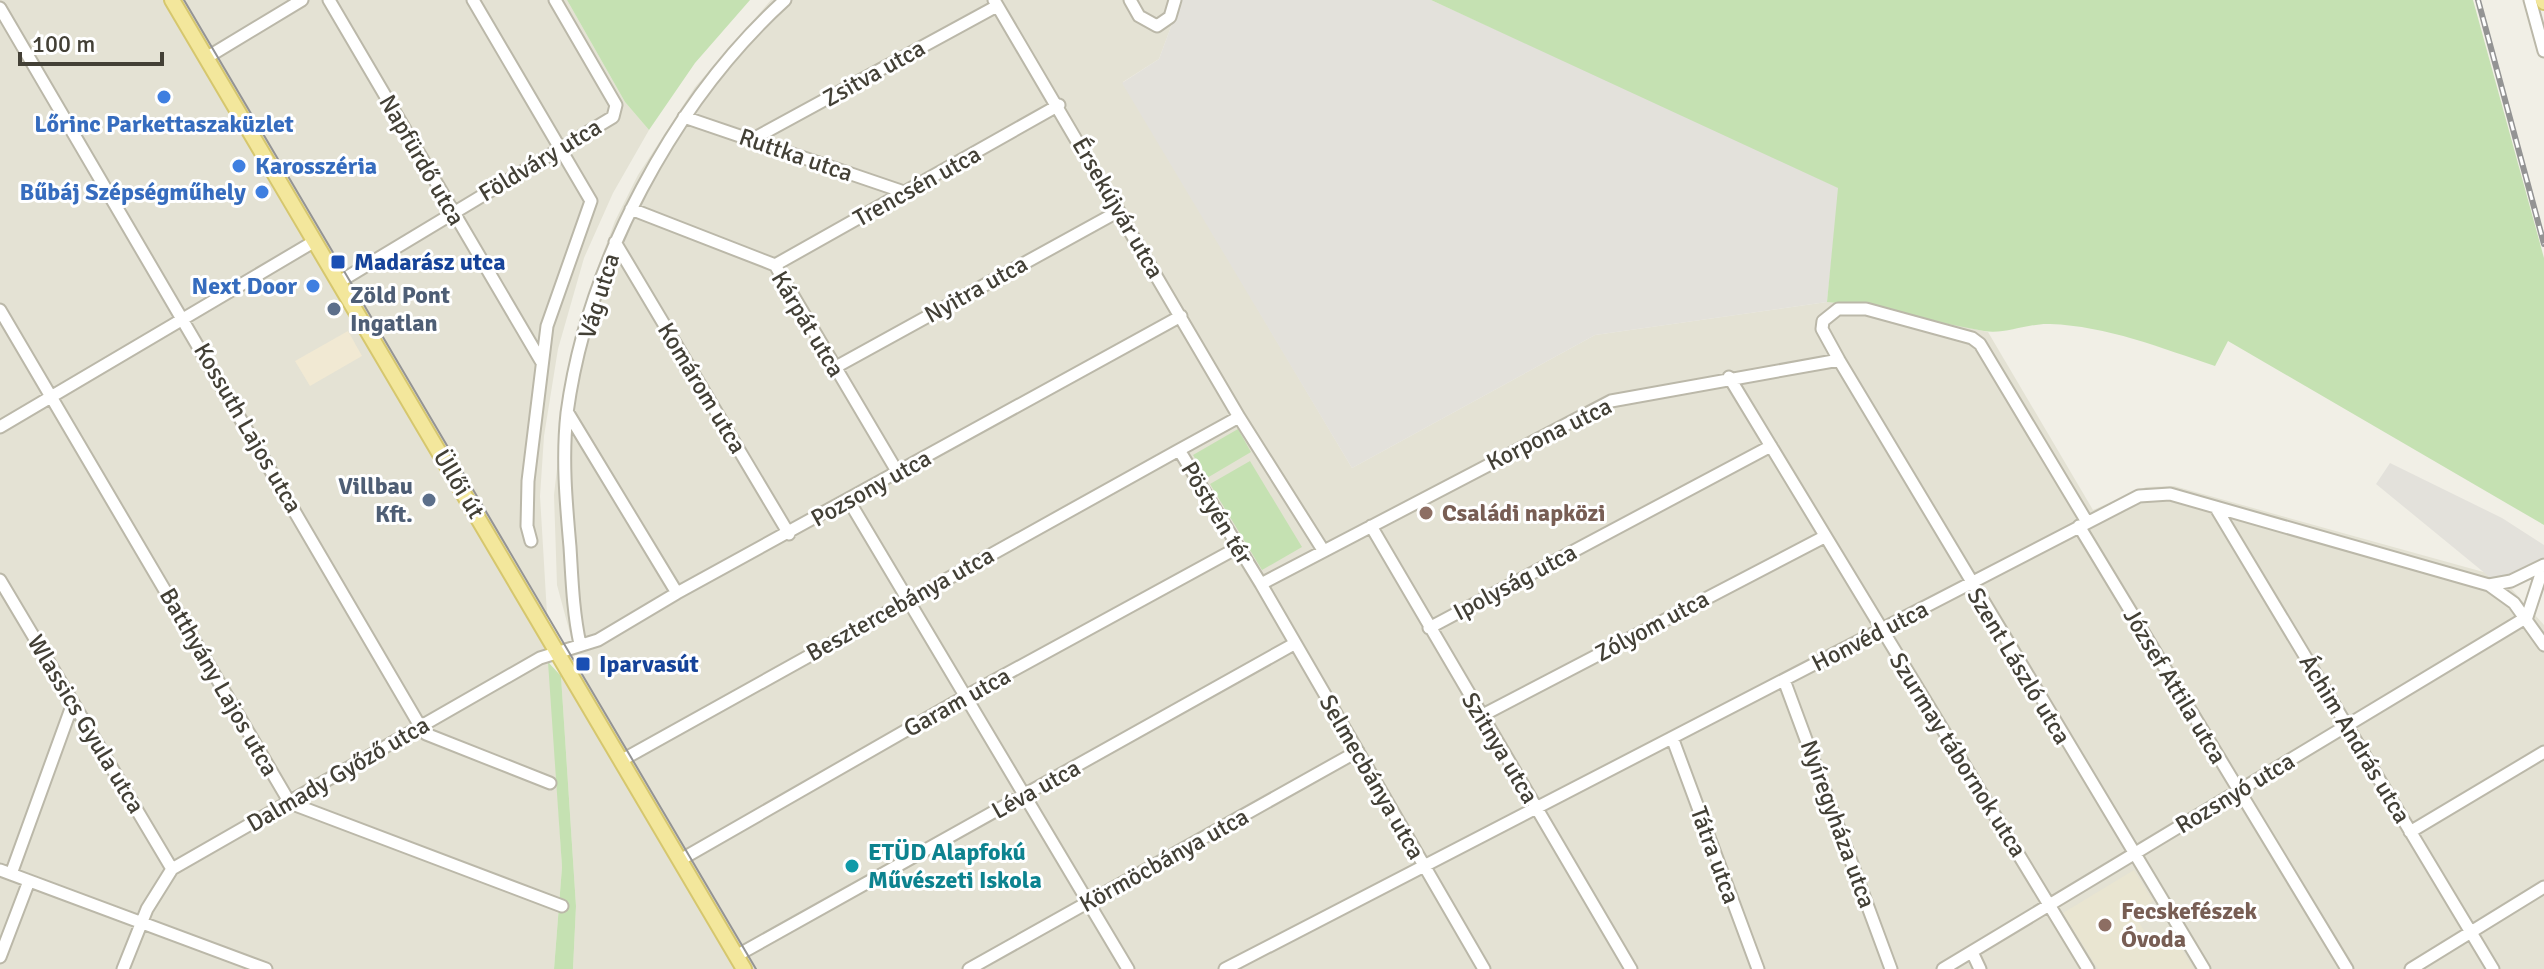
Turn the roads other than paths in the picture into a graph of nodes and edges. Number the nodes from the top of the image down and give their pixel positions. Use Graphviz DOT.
graph roads {
  1 [pos="172,0"];
  2 [pos="302,0"];
  3 [pos="329,0"];
  4 [pos="473,0"];
  5 [pos="555,0"];
  6 [pos="785,0"];
  7 [pos="1130,0"];
  8 [pos="1175,0"];
  9 [pos="2530,0"];
  10 [pos="996,3"];
  11 [pos="0,8"];
  12 [pos="2544,51"];
  13 [pos="206,58"];
  14 [pos="1059,105"];
  15 [pos="684,117"];
  16 [pos="751,140"];
  17 [pos="562,149"];
  18 [pos="907,193"];
  19 [pos="631,209"];
  20 [pos="1119,211"];
  21 [pos="452,212"];
  22 [pos="315,241"];
  23 [pos="615,242"];
  24 [pos="775,265"];
  25 [pos="339,282"];
  26 [pos="0,310"];
  27 [pos="1181,316"];
  28 [pos="184,318"];
  29 [pos="1839,360"];
  30 [pos="541,361"];
  31 [pos="834,368"];
  32 [pos="1729,377"];
  33 [pos="51,396"];
  34 [pos="568,412"];
  35 [pos="1239,417"];
  36 [pos="0,427"];
  37 [pos="1771,446"];
  38 [pos="1179,450"];
  39 [pos="898,473"];
  40 [pos="849,501"];
  41 [pos="2216,508"];
  42 [pos="2083,524"];
  43 [pos="1371,526"];
  44 [pos="789,534"];
  45 [pos="1824,537"];
  46 [pos="531,541"];
  47 [pos="1237,548"];
  48 [pos="1323,550"];
  49 [pos="2544,565"];
  50 [pos="0,580"];
  51 [pos="1970,583"];
  52 [pos="1261,584"];
  53 [pos="2489,585"];
  54 [pos="677,593"];
  55 [pos="909,599"];
  56 [pos="2527,617"];
  57 [pos="1429,628"];
  58 [pos="1881,631"];
  59 [pos="2543,643"];
  60 [pos="580,644"];
  61 [pos="1294,644"];
  62 [pos="559,652"];
  63 [pos="1784,680"];
  64 [pos="966,696"];
  65 [pos="73,703"];
  66 [pos="1481,716"];
  67 [pos="2347,725"];
  68 [pos="420,726"];
  69 [pos="1673,740"];
  70 [pos="1358,751"];
  71 [pos="2544,752"];
  72 [pos="622,760"];
  73 [pos="550,783"];
  74 [pos="2238,792"];
  75 [pos="1025,795"];
  76 [pos="290,803"];
  77 [pos="1536,809"];
  78 [pos="2410,832"];
  79 [pos="2132,855"];
  80 [pos="680,860"];
  81 [pos="1424,866"];
  82 [pos="172,869"];
  83 [pos="6,872"];
  84 [pos="29,881"];
  85 [pos="2544,887"];
  86 [pos="1088,903"];
  87 [pos="2049,905"];
  88 [pos="562,906"];
  89 [pos="141,922"];
  90 [pos="2471,932"];
  91 [pos="1972,952"];
  92 [pos="0,957"];
  93 [pos="740,962"];
  94 [pos="241,965"];
  95 [pos="123,969"];
  96 [pos="266,969"];
  97 [pos="969,969"];
  98 [pos="1128,969"];
  99 [pos="1225,969"];
  100 [pos="1484,969"];
  101 [pos="1631,969"];
  102 [pos="1758,969"];
  103 [pos="1891,969"];
  104 [pos="1943,969"];
  105 [pos="1980,969"];
  106 [pos="2088,969"];
  107 [pos="2204,969"];
  108 [pos="2347,969"];
  109 [pos="2411,969"];
  110 [pos="2493,969"];
  1 -- 13 [label="main road, Üllői út"];
  2 -- 13 [label="street"];
  3 -- 21 [label="street, Napfürdő utca"];
  4 -- 17 [label="street"];
  5 -- 17 [label="street, Földváry utca"];
  6 -- 15 [label="street, Vág utca"];
  7 -- 8 [label="street"];
  9 -- 12 [label="street"];
  10 -- 14 [label="street, Érsekújvár utca"];
  10 -- 16 [label="street, Zsitva utca"];
  11 -- 28 [label="street, Kossuth Lajos utca"];
  13 -- 22 [label="main road, Üllői út"];
  14 -- 18 [label="street, Trencsén utca"];
  14 -- 20 [label="street, Érsekújvár utca"];
  15 -- 16 [label="street, Ruttka utca"];
  15 -- 19 [label="street, Vág utca"];
  16 -- 18 [label="street, Ruttka utca"];
  17 -- 21 [label="street, Földváry utca"];
  17 -- 30 [label="street, Vág utca"];
  18 -- 24 [label="street, Trencsén utca"];
  19 -- 23 [label="street, Vág utca"];
  19 -- 24 [label="street, Kárpát utca"];
  20 -- 27 [label="street, Érsekújvár utca"];
  20 -- 31 [label="street, Nyitra utca"];
  21 -- 25 [label="street, Földváry utca"];
  21 -- 30 [label="street, Napfürdő utca"];
  22 -- 25 [label="main road, Üllői út"];
  22 -- 28 [label="street"];
  23 -- 34 [label="street, Vág utca"];
  23 -- 44 [label="street, Komárom utca"];
  24 -- 31 [label="street, Kárpát utca"];
  25 -- 62 [label="main road, Üllői út"];
  26 -- 33 [label="street, Batthyány Lajos utca"];
  27 -- 35 [label="street, Érsekújvár utca"];
  27 -- 39 [label="street, Pozsony utca"];
  28 -- 33 [label="street"];
  28 -- 68 [label="street, Kossuth Lajos utca"];
  29 -- 32 [label="street, Korpona utca"];
  29 -- 42 [label="street, József Attila utca"];
  29 -- 51 [label="street, Szent László utca"];
  30 -- 46 [label="street, Vág utca"];
  31 -- 39 [label="street, Kárpát utca"];
  32 -- 37 [label="street, Szurmay tábornok utca"];
  32 -- 43 [label="street, Korpona utca"];
  33 -- 36 [label="street"];
  33 -- 76 [label="street, Batthyány Lajos utca"];
  34 -- 54 [label="street"];
  34 -- 60 [label="street, Vág utca"];
  35 -- 38 [label="street, Pöstyén tér"];
  35 -- 48 [label="street"];
  37 -- 45 [label="street, Szurmay tábornok utca"];
  37 -- 57 [label="street, Ipolyság utca"];
  38 -- 47 [label="street, Pöstyén tér"];
  38 -- 55 [label="street, Besztercebánya utca"];
  39 -- 40 [label="street, Pozsony utca"];
  40 -- 44 [label="street, Pozsony utca"];
  40 -- 55 [label="street"];
  41 -- 42 [label="street, Honvéd utca"];
  41 -- 53 [label="street, Honvéd utca"];
  41 -- 67 [label="street, Áchim András utca"];
  42 -- 51 [label="street, Honvéd utca"];
  42 -- 74 [label="street, József Attila utca"];
  43 -- 48 [label="street, Korpona utca"];
  43 -- 57 [label="street, Szitnya utca"];
  44 -- 54 [label="street, Pozsony utca"];
  45 -- 58 [label="street, Szurmay tábornok utca"];
  45 -- 66 [label="street, Zólyom utca"];
  47 -- 52 [label="street, Pöstyén tér"];
  47 -- 64 [label="street, Garam utca"];
  48 -- 52 [label="street, Pöstyén tér"];
  49 -- 53 [label="street"];
  49 -- 56 [label="street"];
  50 -- 65 [label="street, Wlassics Gyula utca"];
  51 -- 58 [label="street, Honvéd utca"];
  51 -- 79 [label="street, Szent László utca"];
  52 -- 61 [label="street, Selmecbánya utca"];
  53 -- 56 [label="street"];
  54 -- 60 [label="street, Pozsony utca"];
  55 -- 64 [label="street"];
  55 -- 72 [label="street, Besztercebánya utca"];
  56 -- 59 [label="street"];
  56 -- 67 [label="street, Rozsnyó utca"];
  57 -- 66 [label="street, Szitnya utca"];
  58 -- 63 [label="street, Honvéd utca"];
  58 -- 87 [label="street, Szurmay tábornok utca"];
  60 -- 62 [label="street, Pozsony utca"];
  61 -- 70 [label="street, Selmecbánya utca"];
  61 -- 75 [label="street, Léva utca"];
  62 -- 68 [label="street, Dalmady Győző utca"];
  62 -- 72 [label="main road, Üllői út"];
  63 -- 69 [label="street, Honvéd utca"];
  63 -- 103 [label="street, Nyíregyháza utca"];
  64 -- 75 [label="street"];
  64 -- 80 [label="street, Garam utca"];
  65 -- 82 [label="street, Wlassics Gyula utca"];
  65 -- 83 [label="street"];
  66 -- 77 [label="street, Szitnya utca"];
  67 -- 74 [label="street, Rozsnyó utca"];
  67 -- 78 [label="street, Áchim András utca"];
  68 -- 73 [label="street"];
  68 -- 76 [label="street, Dalmady Győző utca"];
  69 -- 77 [label="street, Honvéd utca"];
  69 -- 102 [label="street, Tátra utca"];
  70 -- 81 [label="street, Selmecbánya utca"];
  70 -- 86 [label="street, Körmöcbánya utca"];
  71 -- 78 [label="street"];
  72 -- 80 [label="main road, Üllői út"];
  74 -- 79 [label="street, Rozsnyó utca"];
  74 -- 108 [label="street, József Attila utca"];
  75 -- 86 [label="street"];
  75 -- 93 [label="street, Léva utca"];
  76 -- 82 [label="street, Dalmady Győző utca"];
  76 -- 88 [label="street, Batthyány Lajos utca"];
  77 -- 81 [label="street, Honvéd utca"];
  77 -- 101 [label="street, Szitnya utca"];
  78 -- 90 [label="street, Áchim András utca"];
  79 -- 87 [label="street, Rozsnyó utca"];
  79 -- 107 [label="street, Szent László utca"];
  80 -- 93 [label="main road, Üllői út"];
  81 -- 99 [label="street, Honvéd utca"];
  81 -- 100 [label="street, Selmecbánya utca"];
  82 -- 89 [label="street"];
  83 -- 84 [label="street"];
  84 -- 89 [label="street"];
  84 -- 92 [label="street"];
  85 -- 90 [label="street"];
  86 -- 97 [label="street, Körmöcbánya utca"];
  86 -- 98 [label="street"];
  87 -- 91 [label="street, Rozsnyó utca"];
  87 -- 106 [label="street, Szurmay tábornok utca"];
  89 -- 94 [label="street"];
  89 -- 95 [label="street"];
  90 -- 109 [label="street"];
  90 -- 110 [label="street, Áchim András utca"];
  91 -- 104 [label="street, Rozsnyó utca"];
  91 -- 105 [label="street"];
  94 -- 96 [label="street"];
}
